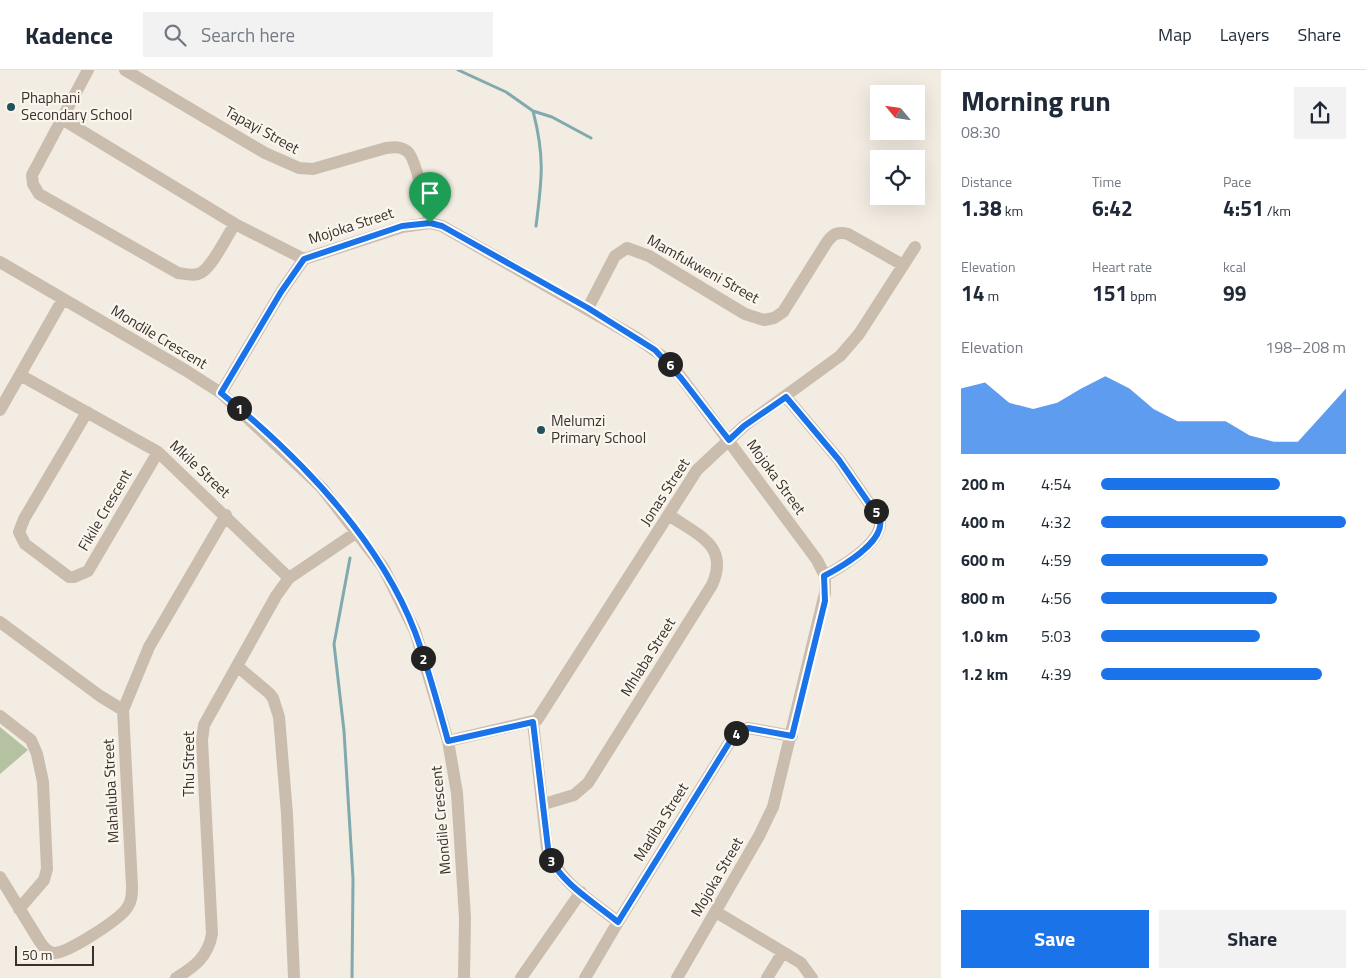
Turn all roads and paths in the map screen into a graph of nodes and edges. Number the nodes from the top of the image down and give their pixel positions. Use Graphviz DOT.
graph roads {
  1 [pos="88,70"];
  2 [pos="125,70"];
  3 [pos="62,119"];
  4 [pos="430,223"];
  5 [pos="235,224"];
  6 [pos="915,247"];
  7 [pos="304,259"];
  8 [pos="0,262"];
  9 [pos="903,265"];
  10 [pos="63,299"];
  11 [pos="588,308"];
  12 [pos="20,375"];
  13 [pos="221,393"];
  14 [pos="786,397"];
  15 [pos="0,410"];
  16 [pos="87,412"];
  17 [pos="729,440"];
  18 [pos="158,452"];
  19 [pos="226,515"];
  20 [pos="669,515"];
  21 [pos="358,532"];
  22 [pos="824,576"];
  23 [pos="289,578"];
  24 [pos="0,622"];
  25 [pos="237,666"];
  26 [pos="123,710"];
  27 [pos="0,716"];
  28 [pos="533,722"];
  29 [pos="792,736"];
  30 [pos="448,741"];
  31 [pos="544,804"];
  32 [pos="0,877"];
  33 [pos="581,892"];
  34 [pos="19,909"];
  35 [pos="716,912"];
  36 [pos="618,922"];
  37 [pos="783,952"];
  38 [pos="176,978"];
  39 [pos="294,978"];
  40 [pos="464,978"];
  41 [pos="521,978"];
  42 [pos="586,978"];
  43 [pos="676,978"];
  44 [pos="766,978"];
  45 [pos="812,978"];
  1 -- 3 [label="street"];
  2 -- 4 [label="street, Tapayi Street"];
  3 -- 5 [label="street"];
  3 -- 5 [label="street"];
  4 -- 7 [label="street, Mojoka Street"];
  4 -- 11 [label="street, Mojoka Street"];
  5 -- 7 [label="street"];
  6 -- 9 [label="street, Jonas Street"];
  7 -- 13 [label="street, Mojoka Street"];
  8 -- 10 [label="street, Mondile Crescent"];
  9 -- 11 [label="street, Mamfukweni Street"];
  9 -- 14 [label="street, Jonas Street"];
  10 -- 12 [label="street"];
  10 -- 13 [label="street, Mondile Crescent"];
  11 -- 17 [label="street, Mojoka Street"];
  12 -- 15 [label="street"];
  12 -- 16 [label="street, Mkile Street"];
  13 -- 21 [label="street, Mondile Crescent"];
  14 -- 17 [label="street, Jonas Street"];
  14 -- 22 [label="street"];
  16 -- 18 [label="street, Mkile Street"];
  16 -- 18 [label="street, Fikile Crescent"];
  17 -- 20 [label="street, Jonas Street"];
  17 -- 22 [label="street, Mojoka Street"];
  18 -- 19 [label="street, Mkile Street"];
  19 -- 23 [label="street, Mkile Street"];
  19 -- 26 [label="street, Mahaluba Street"];
  20 -- 28 [label="street, Jonas Street"];
  20 -- 31 [label="street, Mhlaba Street"];
  21 -- 23 [label="street, Thu Street"];
  21 -- 30 [label="street, Mondile Crescent"];
  22 -- 29 [label="street, Mojoka Street"];
  23 -- 25 [label="street, Thu Street"];
  24 -- 26 [label="street"];
  25 -- 38 [label="street, Thu Street"];
  25 -- 39 [label="street"];
  26 -- 34 [label="street, Mahaluba Street"];
  27 -- 34 [label="street"];
  28 -- 30 [label="street"];
  28 -- 31 [label="street"];
  29 -- 35 [label="street, Mojoka Street"];
  29 -- 36 [label="street, Madiba Street"];
  30 -- 40 [label="street, Mondile Crescent"];
  31 -- 33 [label="street"];
  32 -- 34 [label="street, Mahaluba Street"];
  33 -- 36 [label="street"];
  33 -- 41 [label="street"];
  35 -- 37 [label="street"];
  35 -- 43 [label="street, Mojoka Street"];
  36 -- 42 [label="street, Madiba Street"];
  37 -- 44 [label="street"];
  37 -- 45 [label="street"];
}
